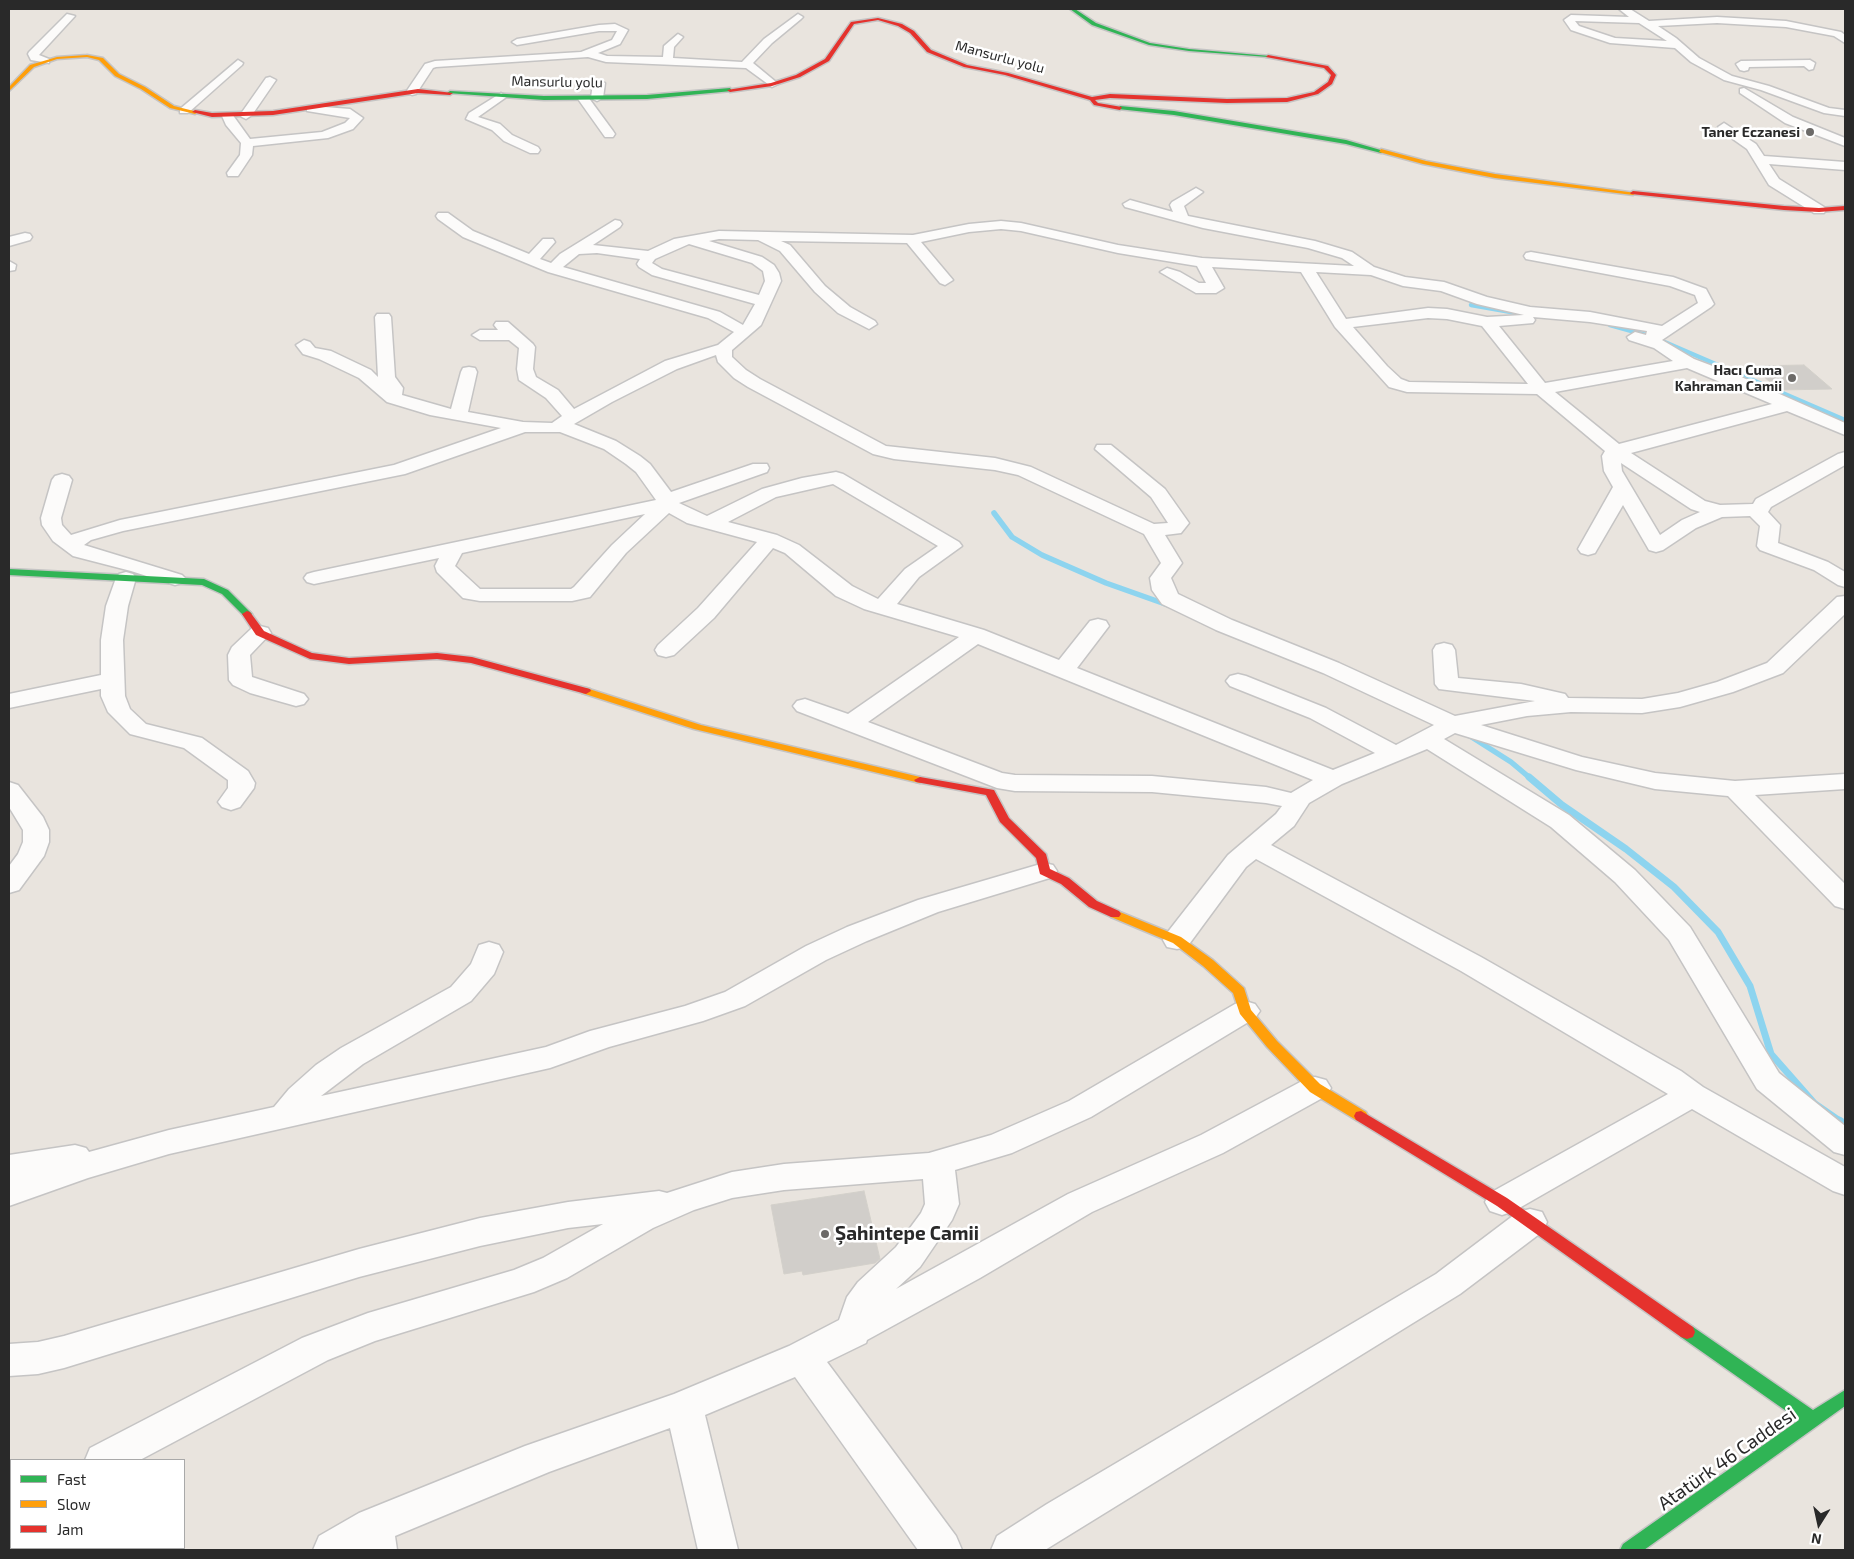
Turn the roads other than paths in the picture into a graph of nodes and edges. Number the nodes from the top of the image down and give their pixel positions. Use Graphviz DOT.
graph roads {
  1 [pos="1072,9"];
  2 [pos="1624,9"];
  3 [pos="70,16"];
  4 [pos="798,17"];
  5 [pos="1646,22"];
  6 [pos="678,37"];
  7 [pos="1845,40"];
  8 [pos="517,42"];
  9 [pos="1678,45"];
  10 [pos="447,51"];
  11 [pos="587,53"];
  12 [pos="668,60"];
  13 [pos="45,61"];
  14 [pos="238,63"];
  15 [pos="435,64"];
  16 [pos="746,64"];
  17 [pos="1708,67"];
  18 [pos="1809,67"];
  19 [pos="1744,68"];
  20 [pos="270,80"];
  21 [pos="1737,81"];
  22 [pos="772,84"];
  23 [pos="1765,88"];
  24 [pos="1790,89"];
  25 [pos="9,90"];
  26 [pos="499,91"];
  27 [pos="597,91"];
  28 [pos="412,92"];
  29 [pos="1810,92"];
  30 [pos="478,95"];
  31 [pos="580,95"];
  32 [pos="1092,99"];
  33 [pos="311,108"];
  34 [pos="184,111"];
  35 [pos="1845,113"];
  36 [pos="246,115"];
  37 [pos="228,116"];
  38 [pos="1724,127"];
  39 [pos="609,134"];
  40 [pos="1845,142"];
  41 [pos="248,143"];
  42 [pos="1845,148"];
  43 [pos="1828,149"];
  44 [pos="534,150"];
  45 [pos="1758,159"];
  46 [pos="1845,166"];
  47 [pos="233,173"];
  48 [pos="1196,192"];
  49 [pos="1130,204"];
  50 [pos="1845,208"];
  51 [pos="1819,210"];
  52 [pos="443,216"];
  53 [pos="1183,219"];
  54 [pos="615,224"];
  55 [pos="761,236"];
  56 [pos="25,237"];
  57 [pos="913,239"];
  58 [pos="693,241"];
  59 [pos="9,242"];
  60 [pos="548,242"];
  61 [pos="577,250"];
  62 [pos="1531,256"];
  63 [pos="531,260"];
  64 [pos="1202,262"];
  65 [pos="639,266"];
  66 [pos="1306,268"];
  67 [pos="553,269"];
  68 [pos="1373,271"];
  69 [pos="1166,272"];
  70 [pos="945,280"];
  71 [pos="613,287"];
  72 [pos="763,301"];
  73 [pos="383,317"];
  74 [pos="1487,322"];
  75 [pos="869,324"];
  76 [pos="1341,324"];
  77 [pos="745,332"];
  78 [pos="480,335"];
  79 [pos="1651,339"];
  80 [pos="304,345"];
  81 [pos="724,348"];
  82 [pos="1688,363"];
  83 [pos="469,372"];
  84 [pos="1541,389"];
  85 [pos="393,398"];
  86 [pos="1789,405"];
  87 [pos="459,414"];
  88 [pos="567,421"];
  89 [pos="523,427"];
  90 [pos="1845,430"];
  91 [pos="1104,450"];
  92 [pos="1616,451"];
  93 [pos="1845,458"];
  94 [pos="760,468"];
  95 [pos="62,480"];
  96 [pos="1622,488"];
  97 [pos="667,502"];
  98 [pos="1759,510"];
  99 [pos="1719,511"];
  100 [pos="710,523"];
  101 [pos="1151,530"];
  102 [pos="770,539"];
  103 [pos="69,545"];
  104 [pos="454,549"];
  105 [pos="1588,549"];
  106 [pos="9,572"];
  107 [pos="126,578"];
  108 [pos="314,578"];
  109 [pos="175,579"];
  110 [pos="1845,581"];
  111 [pos="1845,602"];
  112 [pos="883,607"];
  113 [pos="1098,626"];
  114 [pos="260,632"];
  115 [pos="976,635"];
  116 [pos="666,650"];
  117 [pos="1444,650"];
  118 [pos="1063,670"];
  119 [pos="112,680"];
  120 [pos="1238,681"];
  121 [pos="296,699"];
  122 [pos="9,701"];
  123 [pos="1584,705"];
  124 [pos="805,706"];
  125 [pos="851,723"];
  126 [pos="1452,724"];
  127 [pos="1428,739"];
  128 [pos="1395,754"];
  129 [pos="1333,779"];
  130 [pos="1845,781"];
  131 [pos="994,786"];
  132 [pos="1735,789"];
  133 [pos="9,790"];
  134 [pos="230,802"];
  135 [pos="1297,802"];
  136 [pos="1254,847"];
  137 [pos="1044,872"];
  138 [pos="9,884"];
  139 [pos="1845,900"];
  140 [pos="1177,940"];
  141 [pos="489,952"];
  142 [pos="1245,1011"];
  143 [pos="1315,1088"];
  144 [pos="1692,1095"];
  145 [pos="284,1117"];
  146 [pos="169,1142"];
  147 [pos="1845,1143"];
  148 [pos="938,1163"];
  149 [pos="9,1168"];
  150 [pos="1845,1182"];
  151 [pos="9,1193"];
  152 [pos="682,1201"];
  153 [pos="1516,1212"];
  154 [pos="853,1332"];
  155 [pos="802,1357"];
  156 [pos="9,1360"];
  157 [pos="1845,1397"];
  158 [pos="684,1407"];
  159 [pos="1813,1420"];
  160 [pos="106,1459"];
  161 [pos="375,1538"];
  162 [pos="333,1550"];
  163 [pos="718,1550"];
  164 [pos="942,1550"];
  165 [pos="1011,1550"];
  166 [pos="1629,1550"];
  1 -- 32 [label="street"];
  2 -- 5 [label="street"];
  3 -- 13 [label="street"];
  4 -- 16 [label="street"];
  5 -- 7 [label="street"];
  5 -- 9 [label="street"];
  5 -- 9 [label="street"];
  6 -- 12 [label="street"];
  8 -- 11 [label="street"];
  9 -- 17 [label="street"];
  10 -- 15 [label="street"];
  11 -- 12 [label="street"];
  11 -- 15 [label="street"];
  12 -- 16 [label="street"];
  13 -- 25 [label="street"];
  13 -- 34 [label="street"];
  14 -- 34 [label="street"];
  15 -- 28 [label="street"];
  16 -- 22 [label="street"];
  17 -- 19 [label="street"];
  17 -- 21 [label="street"];
  18 -- 19 [label="street"];
  19 -- 24 [label="street"];
  20 -- 36 [label="street"];
  21 -- 23 [label="street"];
  21 -- 40 [label="street"];
  22 -- 27 [label="street, Mansurlu yolu"];
  22 -- 32 [label="street, Mansurlu yolu"];
  23 -- 24 [label="street"];
  23 -- 35 [label="street"];
  24 -- 29 [label="street"];
  26 -- 30 [label="street"];
  26 -- 31 [label="street, Mansurlu yolu"];
  26 -- 44 [label="street"];
  27 -- 31 [label="street"];
  28 -- 30 [label="street"];
  28 -- 33 [label="street"];
  31 -- 39 [label="street"];
  32 -- 51 [label="street, Mansurlu yolu"];
  33 -- 36 [label="street"];
  33 -- 41 [label="street"];
  34 -- 37 [label="street"];
  36 -- 37 [label="street"];
  37 -- 41 [label="street"];
  38 -- 45 [label="street"];
  41 -- 47 [label="street"];
  42 -- 43 [label="street"];
  45 -- 46 [label="street"];
  45 -- 51 [label="street"];
  48 -- 53 [label="street"];
  49 -- 53 [label="street"];
  50 -- 51 [label="street, Mansurlu yolu"];
  52 -- 63 [label="street"];
  53 -- 68 [label="street"];
  54 -- 61 [label="street"];
  55 -- 57 [label="street"];
  55 -- 58 [label="street"];
  55 -- 75 [label="street"];
  56 -- 59 [label="street"];
  57 -- 64 [label="street"];
  57 -- 70 [label="street"];
  58 -- 65 [label="street"];
  58 -- 72 [label="street"];
  60 -- 63 [label="street"];
  61 -- 65 [label="street"];
  61 -- 67 [label="street"];
  62 -- 79 [label="street"];
  63 -- 67 [label="street"];
  64 -- 66 [label="street"];
  64 -- 69 [label="street"];
  65 -- 71 [label="street"];
  65 -- 72 [label="street"];
  66 -- 68 [label="street"];
  66 -- 76 [label="street"];
  67 -- 71 [label="street"];
  68 -- 79 [label="street"];
  71 -- 77 [label="street"];
  72 -- 77 [label="street"];
  73 -- 85 [label="street"];
  74 -- 76 [label="street"];
  74 -- 79 [label="street"];
  74 -- 84 [label="street"];
  76 -- 84 [label="street"];
  77 -- 81 [label="street"];
  78 -- 88 [label="street"];
  79 -- 82 [label="street"];
  80 -- 85 [label="street"];
  81 -- 88 [label="street"];
  81 -- 101 [label="street"];
  82 -- 84 [label="street"];
  82 -- 86 [label="street"];
  83 -- 87 [label="street"];
  84 -- 92 [label="street"];
  85 -- 87 [label="street"];
  86 -- 90 [label="street"];
  86 -- 92 [label="street"];
  87 -- 89 [label="street"];
  88 -- 89 [label="street"];
  88 -- 97 [label="street"];
  89 -- 103 [label="street"];
  91 -- 101 [label="street"];
  92 -- 96 [label="street"];
  92 -- 99 [label="street"];
  93 -- 98 [label="street"];
  94 -- 97 [label="street"];
  95 -- 103 [label="street"];
  96 -- 99 [label="street"];
  96 -- 105 [label="street"];
  97 -- 100 [label="street"];
  97 -- 104 [label="street"];
  97 -- 104 [label="street"];
  98 -- 99 [label="street"];
  98 -- 110 [label="street"];
  100 -- 102 [label="street"];
  100 -- 112 [label="street"];
  101 -- 126 [label="street"];
  102 -- 112 [label="street"];
  102 -- 116 [label="street"];
  103 -- 109 [label="street"];
  104 -- 108 [label="street"];
  106 -- 107 [label="street"];
  107 -- 109 [label="street"];
  107 -- 119 [label="street"];
  109 -- 114 [label="street"];
  111 -- 123 [label="street"];
  112 -- 115 [label="street"];
  113 -- 118 [label="street"];
  114 -- 121 [label="street"];
  114 -- 131 [label="street"];
  115 -- 118 [label="street"];
  115 -- 125 [label="street"];
  117 -- 123 [label="street"];
  118 -- 129 [label="street"];
  119 -- 122 [label="street"];
  119 -- 134 [label="street"];
  120 -- 128 [label="street"];
  123 -- 126 [label="street"];
  124 -- 125 [label="street"];
  125 -- 131 [label="street"];
  126 -- 127 [label="street"];
  126 -- 132 [label="street"];
  127 -- 128 [label="street"];
  127 -- 147 [label="street"];
  128 -- 129 [label="street"];
  129 -- 135 [label="street"];
  130 -- 132 [label="street"];
  131 -- 135 [label="street"];
  131 -- 137 [label="street"];
  132 -- 139 [label="street"];
  133 -- 138 [label="street"];
  135 -- 136 [label="street"];
  136 -- 140 [label="street"];
  136 -- 144 [label="street"];
  137 -- 140 [label="street"];
  137 -- 145 [label="street"];
  140 -- 142 [label="street"];
  141 -- 145 [label="street"];
  142 -- 143 [label="street"];
  142 -- 148 [label="street"];
  143 -- 153 [label="street"];
  143 -- 154 [label="street"];
  144 -- 150 [label="street"];
  144 -- 153 [label="street"];
  145 -- 146 [label="street"];
  146 -- 149 [label="street"];
  146 -- 151 [label="street"];
  148 -- 152 [label="street"];
  148 -- 154 [label="street"];
  152 -- 156 [label="street"];
  152 -- 160 [label="street"];
  153 -- 159 [label="street"];
  153 -- 165 [label="street"];
  154 -- 155 [label="street"];
  155 -- 158 [label="street"];
  155 -- 164 [label="street"];
  157 -- 159 [label="street, Atatürk 46 Caddesi"];
  158 -- 161 [label="street"];
  158 -- 163 [label="street"];
  159 -- 166 [label="street, Atatürk 46 Caddesi"];
  161 -- 162 [label="street"];
}
